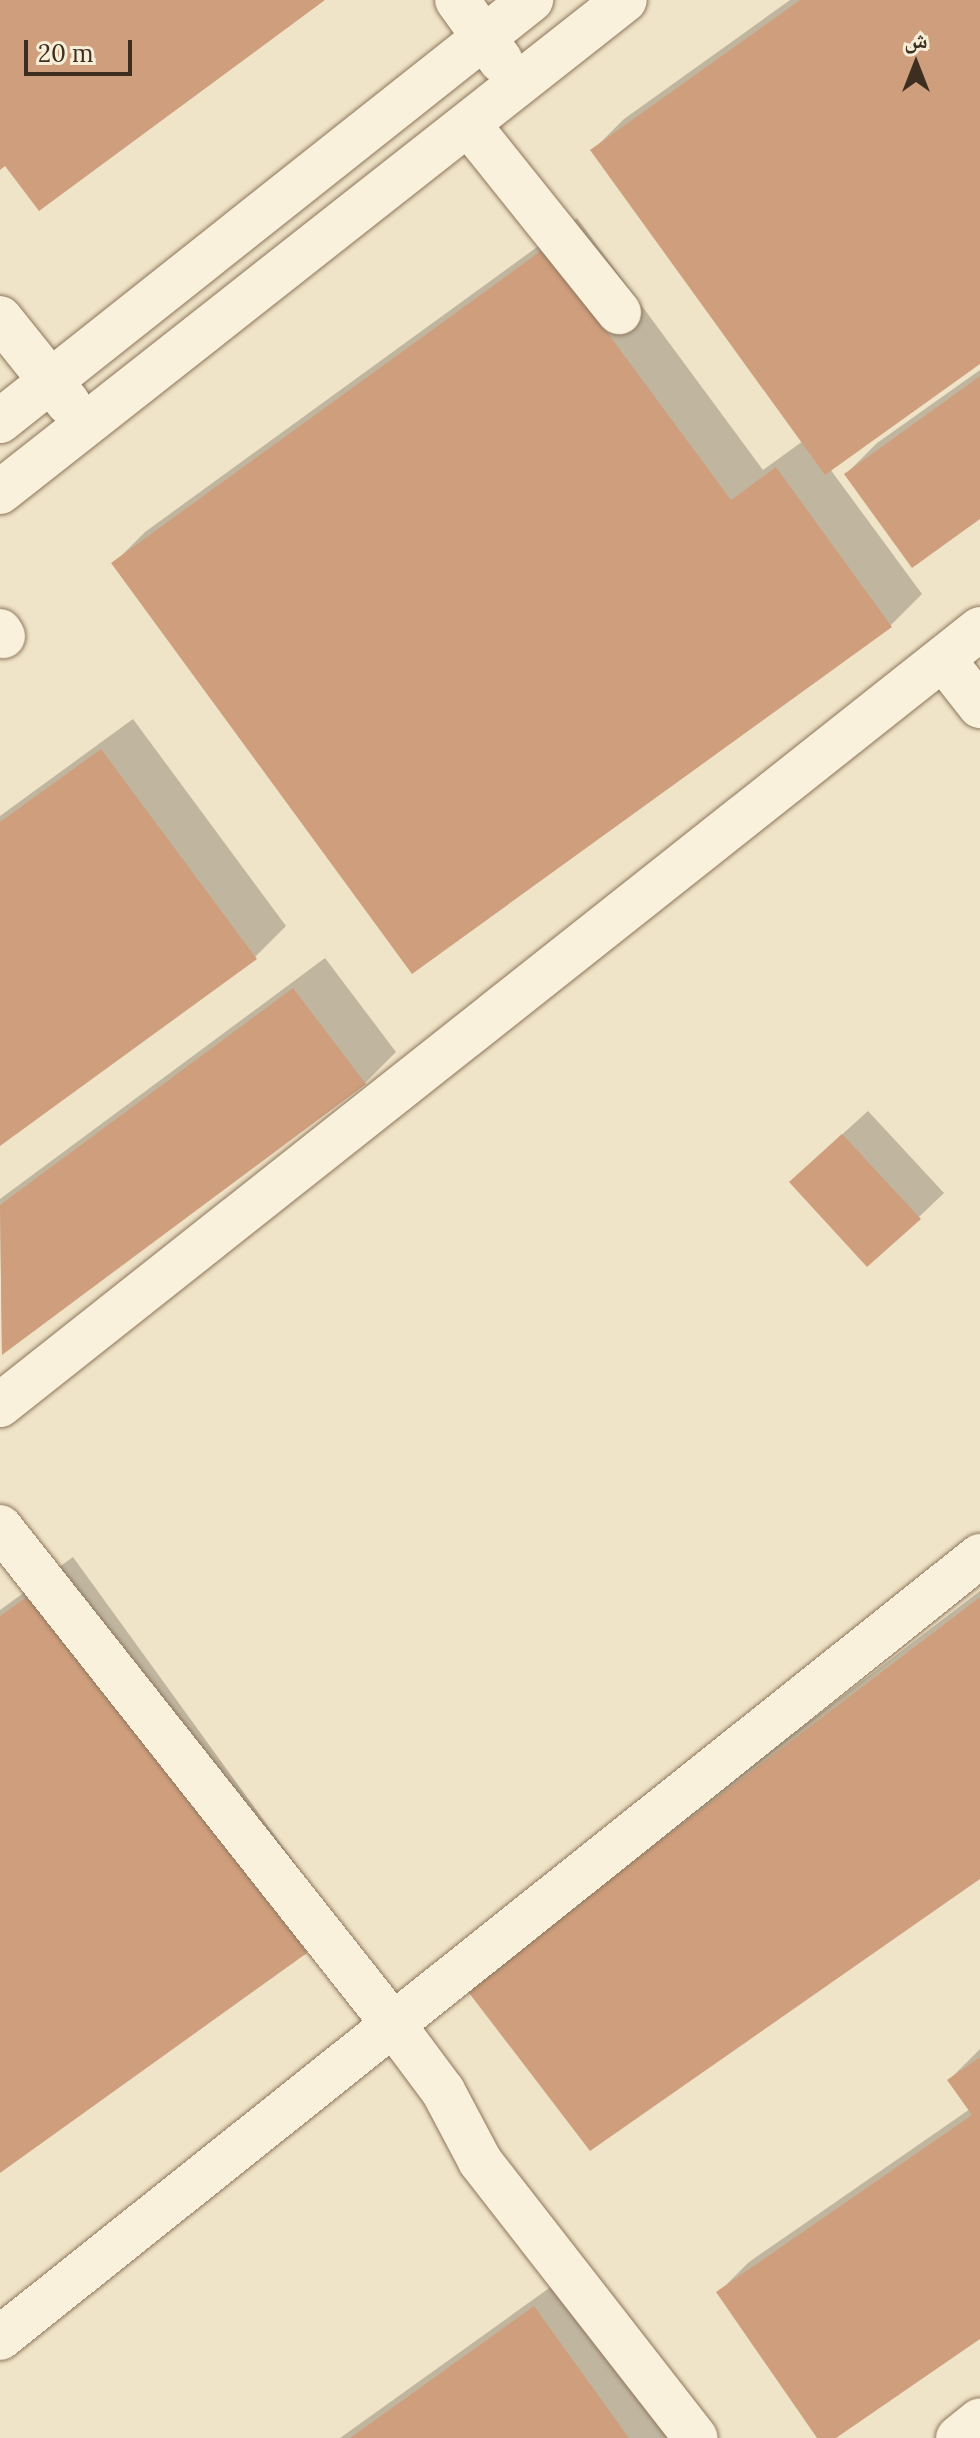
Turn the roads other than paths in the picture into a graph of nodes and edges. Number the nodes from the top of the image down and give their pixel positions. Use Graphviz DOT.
graph roads {
  1 [pos="457,0"];
  2 [pos="531,0"];
  3 [pos="625,0"];
  4 [pos="484,38"];
  5 [pos="519,85"];
  6 [pos="469,125"];
  7 [pos="619,312"];
  8 [pos="0,318"];
  9 [pos="50,380"];
  10 [pos="0,421"];
  11 [pos="84,423"];
  12 [pos="0,492"];
  13 [pos="980,629"];
  14 [pos="943,659"];
  15 [pos="980,706"];
  16 [pos="0,1405"];
  17 [pos="0,1527"];
  18 [pos="980,1556"];
  19 [pos="393,2024"];
  20 [pos="0,2338"];
  21 [pos="980,2420"];
  22 [pos="696,2438"];
  23 [pos="958,2438"];
  1 -- 4 [label="lane"];
  2 -- 4 [label="lane"];
  3 -- 5 [label="lane"];
  4 -- 5 [label="lane"];
  4 -- 9 [label="lane"];
  5 -- 6 [label="lane"];
  6 -- 7 [label="lane"];
  6 -- 11 [label="lane"];
  8 -- 9 [label="lane"];
  9 -- 10 [label="lane"];
  9 -- 11 [label="lane"];
  11 -- 12 [label="lane"];
  13 -- 14 [label="lane"];
  14 -- 15 [label="lane"];
  14 -- 16 [label="lane"];
  17 -- 19 [label="lane"];
  18 -- 19 [label="lane"];
  19 -- 20 [label="lane"];
  19 -- 22 [label="lane"];
  21 -- 23 [label="lane"];
}
